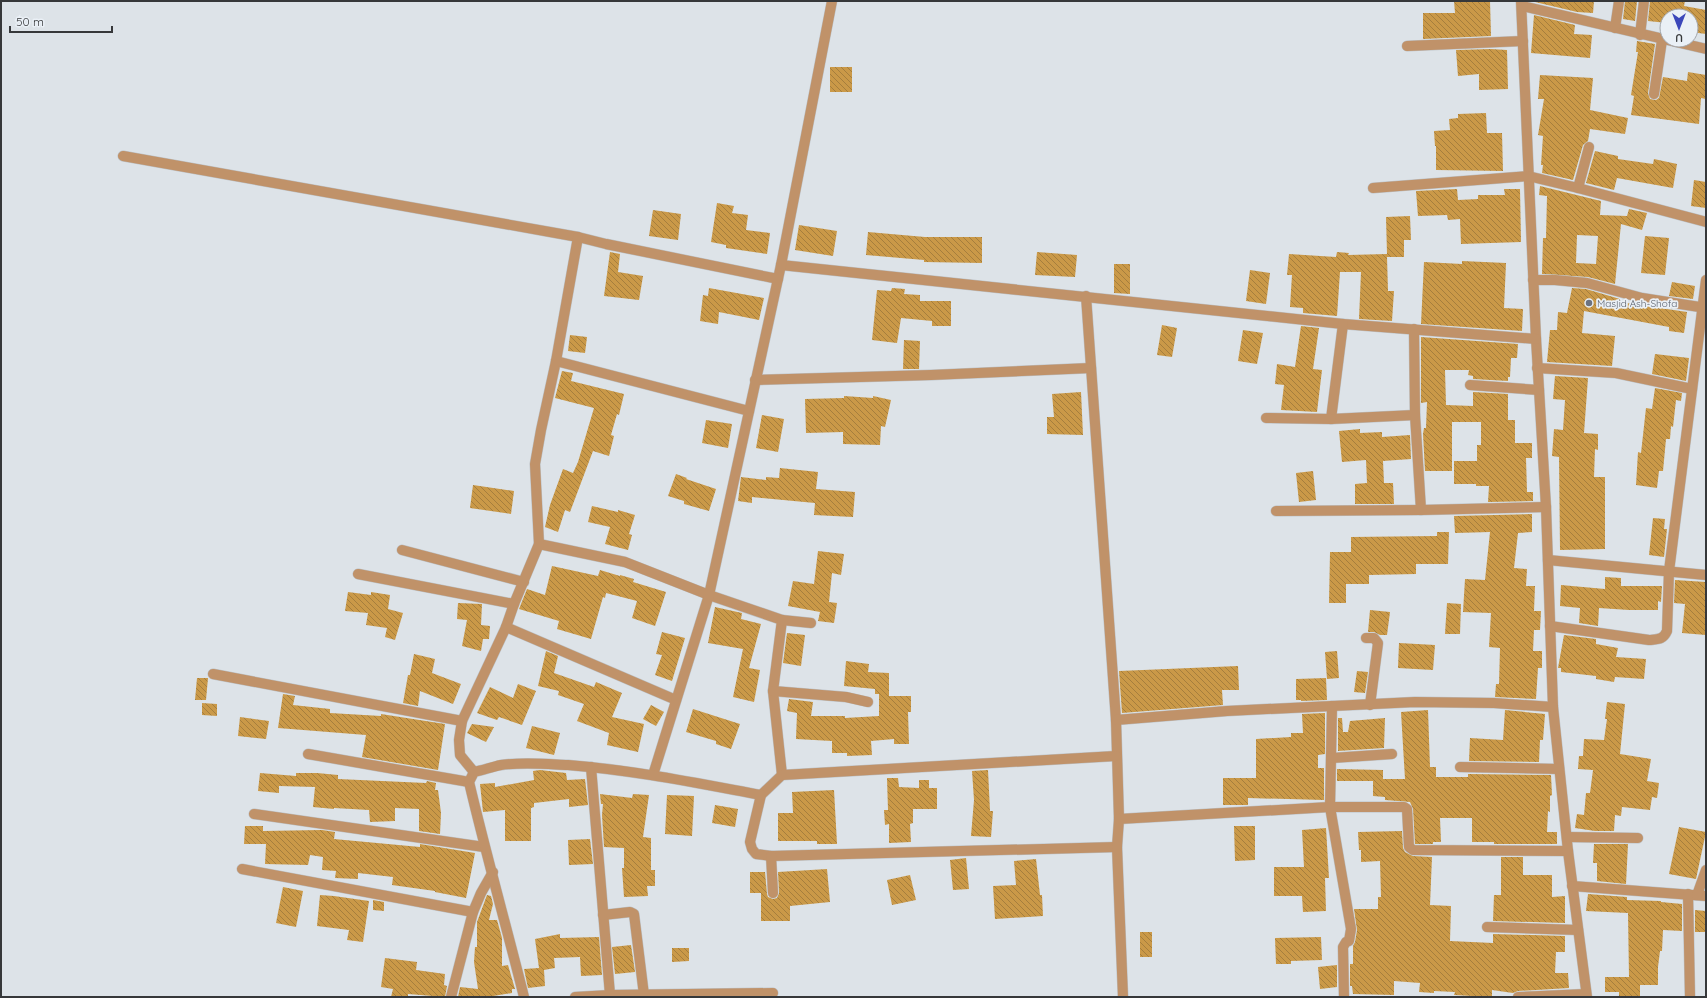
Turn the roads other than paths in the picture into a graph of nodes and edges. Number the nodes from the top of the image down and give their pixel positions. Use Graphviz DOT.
graph roads {
  1 [pos="832,1"];
  2 [pos="1619,1"];
  3 [pos="1644,1"];
  4 [pos="1521,3"];
  5 [pos="1615,28"];
  6 [pos="1640,35"];
  7 [pos="1659,39"];
  8 [pos="1522,41"];
  9 [pos="1407,46"];
  10 [pos="1661,48"];
  11 [pos="1654,94"];
  12 [pos="1589,147"];
  13 [pos="123,156"];
  14 [pos="1528,176"];
  15 [pos="1373,188"];
  16 [pos="1578,188"];
  17 [pos="1706,222"];
  18 [pos="578,237"];
  19 [pos="781,265"];
  20 [pos="778,279"];
  21 [pos="1533,280"];
  22 [pos="1706,280"];
  23 [pos="1086,296"];
  24 [pos="1704,308"];
  25 [pos="1343,324"];
  26 [pos="1414,329"];
  27 [pos="1536,339"];
  28 [pos="556,361"];
  29 [pos="1091,368"];
  30 [pos="1537,368"];
  31 [pos="755,380"];
  32 [pos="1470,385"];
  33 [pos="1692,389"];
  34 [pos="1539,390"];
  35 [pos="749,411"];
  36 [pos="1415,415"];
  37 [pos="1266,418"];
  38 [pos="1331,419"];
  39 [pos="1546,507"];
  40 [pos="1421,510"];
  41 [pos="1276,511"];
  42 [pos="540,544"];
  43 [pos="402,550"];
  44 [pos="1548,560"];
  45 [pos="1669,571"];
  46 [pos="358,574"];
  47 [pos="1706,575"];
  48 [pos="524,582"];
  49 [pos="708,594"];
  50 [pos="514,604"];
  51 [pos="782,620"];
  52 [pos="811,623"];
  53 [pos="1550,626"];
  54 [pos="506,628"];
  55 [pos="1366,638"];
  56 [pos="213,674"];
  57 [pos="772,691"];
  58 [pos="676,700"];
  59 [pos="868,702"];
  60 [pos="1370,705"];
  61 [pos="1332,706"];
  62 [pos="1553,706"];
  63 [pos="462,720"];
  64 [pos="1116,720"];
  65 [pos="308,754"];
  66 [pos="1392,754"];
  67 [pos="1116,756"];
  68 [pos="1332,758"];
  69 [pos="591,767"];
  70 [pos="1460,768"];
  71 [pos="1560,769"];
  72 [pos="474,772"];
  73 [pos="653,775"];
  74 [pos="782,775"];
  75 [pos="469,782"];
  76 [pos="761,796"];
  77 [pos="1330,807"];
  78 [pos="254,814"];
  79 [pos="1119,818"];
  80 [pos="1567,837"];
  81 [pos="1638,838"];
  82 [pos="484,846"];
  83 [pos="1117,847"];
  84 [pos="1568,851"];
  85 [pos="771,856"];
  86 [pos="242,869"];
  87 [pos="1706,870"];
  88 [pos="493,872"];
  89 [pos="1572,886"];
  90 [pos="773,894"];
  91 [pos="1697,895"];
  92 [pos="474,912"];
  93 [pos="603,915"];
  94 [pos="1487,927"];
  95 [pos="1578,930"];
  96 [pos="773,993"];
  97 [pos="610,995"];
  98 [pos="644,995"];
  99 [pos="1586,995"];
  100 [pos="451,997"];
  101 [pos="524,997"];
  102 [pos="575,997"];
  103 [pos="1123,997"];
  104 [pos="1344,997"];
  105 [pos="1518,997"];
  106 [pos="1690,997"];
  1 -- 19 [label="street"];
  2 -- 5 [label="street"];
  3 -- 6 [label="street"];
  4 -- 5 [label="street"];
  4 -- 8 [label="street"];
  5 -- 6 [label="street"];
  6 -- 7 [label="street"];
  8 -- 9 [label="street"];
  8 -- 14 [label="street"];
  10 -- 11 [label="street"];
  12 -- 16 [label="street"];
  13 -- 18 [label="street"];
  14 -- 15 [label="street"];
  14 -- 16 [label="street"];
  14 -- 21 [label="street"];
  16 -- 17 [label="street"];
  18 -- 20 [label="street"];
  18 -- 28 [label="street"];
  19 -- 20 [label="street"];
  19 -- 23 [label="street"];
  20 -- 31 [label="street"];
  21 -- 24 [label="street"];
  21 -- 27 [label="street"];
  22 -- 24 [label="street"];
  23 -- 25 [label="street"];
  23 -- 29 [label="street"];
  24 -- 33 [label="street"];
  25 -- 26 [label="street"];
  25 -- 38 [label="street"];
  26 -- 27 [label="street"];
  26 -- 36 [label="street"];
  27 -- 30 [label="street"];
  28 -- 35 [label="street"];
  28 -- 42 [label="street"];
  29 -- 31 [label="street"];
  29 -- 64 [label="street"];
  30 -- 33 [label="street"];
  30 -- 34 [label="street"];
  31 -- 35 [label="street"];
  32 -- 34 [label="street"];
  33 -- 45 [label="street"];
  34 -- 39 [label="street"];
  35 -- 49 [label="street"];
  36 -- 38 [label="street"];
  36 -- 40 [label="street"];
  37 -- 38 [label="street"];
  39 -- 40 [label="street"];
  39 -- 44 [label="street"];
  40 -- 41 [label="street"];
  42 -- 48 [label="street"];
  42 -- 49 [label="street"];
  43 -- 48 [label="street"];
  44 -- 45 [label="street"];
  44 -- 53 [label="street"];
  45 -- 47 [label="street"];
  45 -- 53 [label="street"];
  46 -- 50 [label="street"];
  48 -- 50 [label="street"];
  49 -- 51 [label="street"];
  49 -- 58 [label="street"];
  50 -- 54 [label="street"];
  51 -- 52 [label="street"];
  51 -- 57 [label="street"];
  53 -- 62 [label="street"];
  54 -- 58 [label="street"];
  54 -- 63 [label="street"];
  55 -- 60 [label="street"];
  56 -- 63 [label="street"];
  57 -- 59 [label="street"];
  57 -- 74 [label="street"];
  58 -- 73 [label="street"];
  60 -- 61 [label="street"];
  60 -- 62 [label="street"];
  61 -- 64 [label="street"];
  61 -- 68 [label="street"];
  62 -- 71 [label="street"];
  63 -- 72 [label="street"];
  64 -- 67 [label="street"];
  65 -- 75 [label="street"];
  66 -- 68 [label="street"];
  67 -- 74 [label="street"];
  67 -- 79 [label="street"];
  68 -- 77 [label="street"];
  69 -- 72 [label="street"];
  69 -- 73 [label="street"];
  69 -- 93 [label="street"];
  70 -- 71 [label="street"];
  71 -- 80 [label="street"];
  72 -- 75 [label="street"];
  73 -- 76 [label="street"];
  74 -- 76 [label="street"];
  75 -- 82 [label="street"];
  76 -- 85 [label="street"];
  77 -- 79 [label="street"];
  77 -- 84 [label="street"];
  77 -- 104 [label="street"];
  78 -- 82 [label="street"];
  79 -- 83 [label="street"];
  80 -- 81 [label="street"];
  80 -- 84 [label="street"];
  82 -- 88 [label="street"];
  83 -- 85 [label="street"];
  83 -- 103 [label="street"];
  84 -- 89 [label="street"];
  85 -- 90 [label="street"];
  86 -- 92 [label="street"];
  87 -- 91 [label="street"];
  88 -- 92 [label="street"];
  88 -- 101 [label="street"];
  89 -- 91 [label="street"];
  89 -- 95 [label="street"];
  91 -- 106 [label="street"];
  92 -- 100 [label="street"];
  93 -- 97 [label="street"];
  93 -- 98 [label="street"];
  94 -- 95 [label="street"];
  95 -- 99 [label="street"];
  96 -- 98 [label="street"];
  97 -- 98 [label="street"];
  97 -- 102 [label="street"];
  99 -- 105 [label="street"];
}
